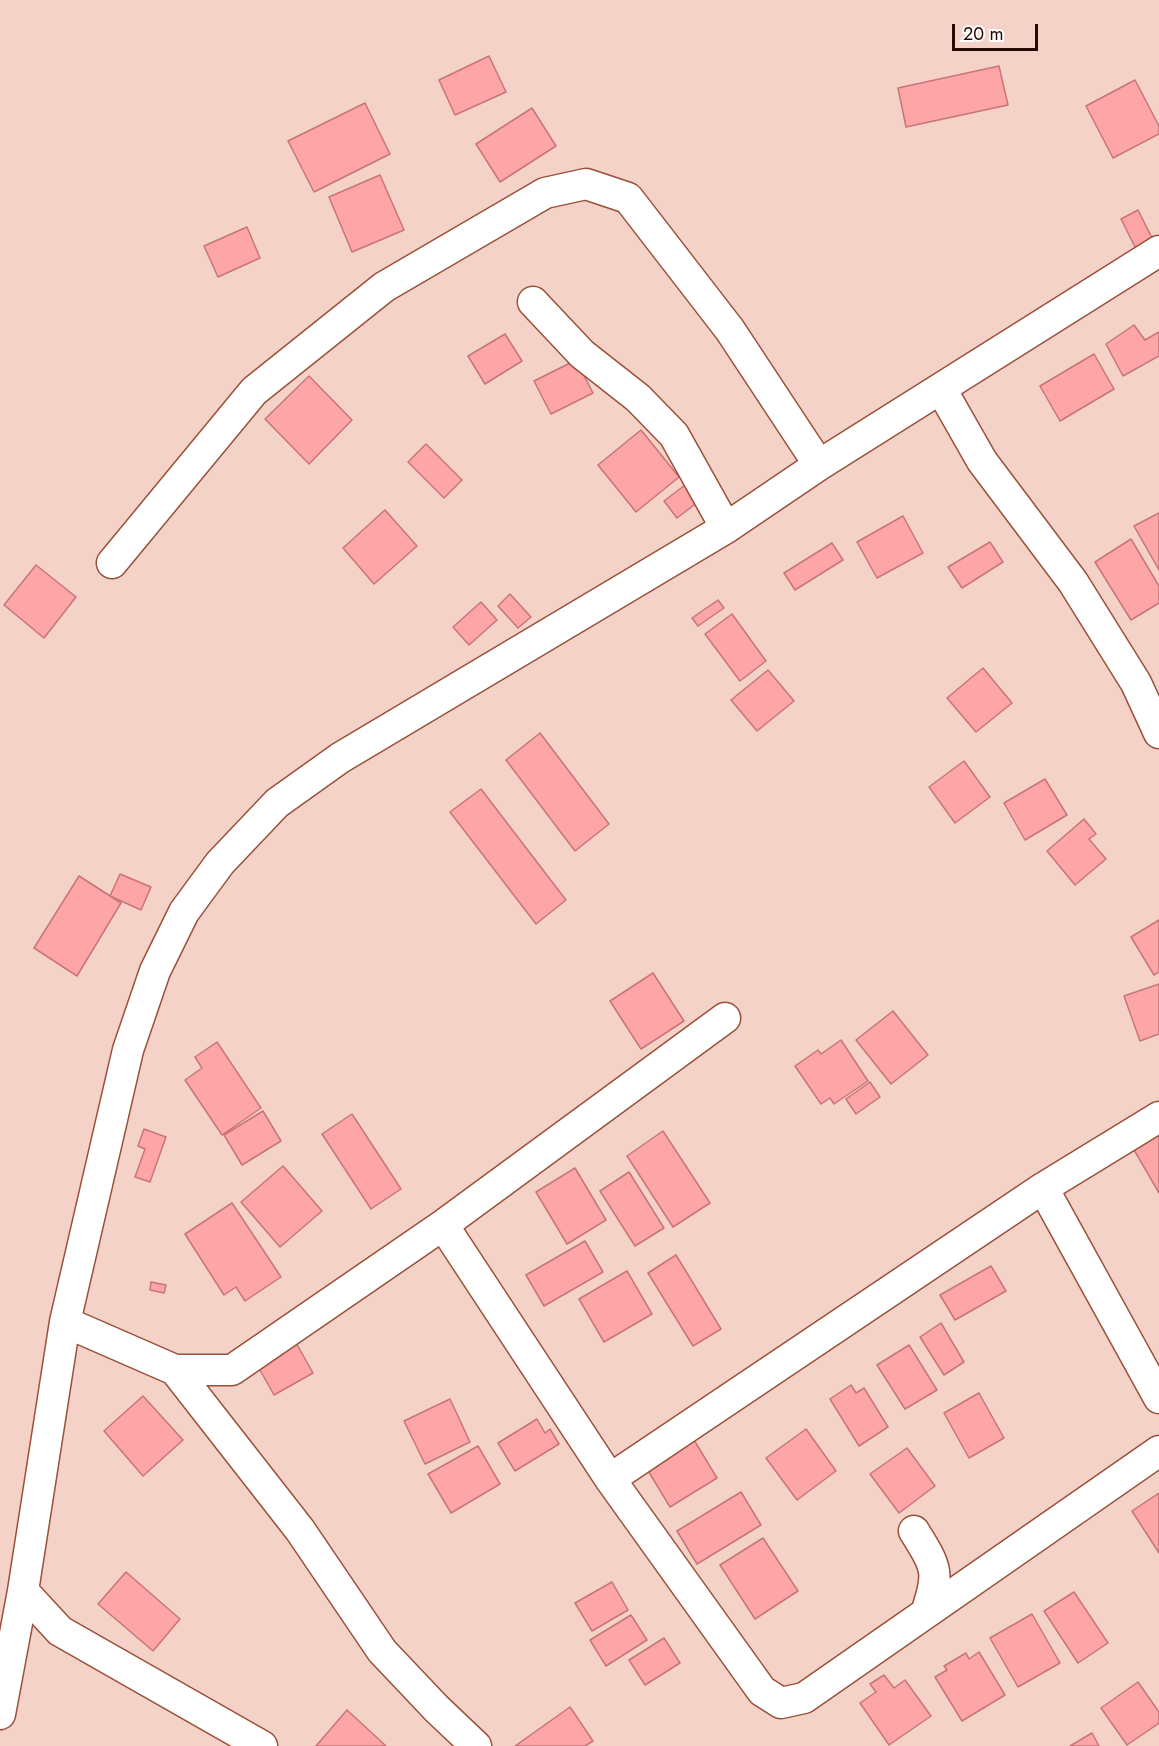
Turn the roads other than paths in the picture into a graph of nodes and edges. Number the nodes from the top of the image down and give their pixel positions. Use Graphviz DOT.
graph roads {
  1 [pos="1159,251"];
  2 [pos="533,302"];
  3 [pos="941,389"];
  4 [pos="819,465"];
  5 [pos="726,528"];
  6 [pos="112,563"];
  7 [pos="1148,676"];
  8 [pos="1159,733"];
  9 [pos="725,1018"];
  10 [pos="1159,1117"];
  11 [pos="1043,1188"];
  12 [pos="443,1225"];
  13 [pos="65,1322"];
  14 [pos="175,1370"];
  15 [pos="1159,1398"];
  16 [pos="1159,1452"];
  17 [pos="610,1479"];
  18 [pos="914,1532"];
  19 [pos="23,1591"];
  20 [pos="926,1613"];
  21 [pos="0,1714"];
  22 [pos="262,1746"];
  23 [pos="476,1746"];
  1 -- 3 [label="street"];
  2 -- 5 [label="street"];
  3 -- 4 [label="street"];
  3 -- 7 [label="street"];
  4 -- 5 [label="street"];
  4 -- 6 [label="street"];
  5 -- 13 [label="street"];
  7 -- 8 [label="street"];
  9 -- 12 [label="street"];
  10 -- 11 [label="street"];
  11 -- 15 [label="street"];
  11 -- 17 [label="street"];
  12 -- 14 [label="street"];
  12 -- 17 [label="street"];
  13 -- 14 [label="street"];
  13 -- 19 [label="street"];
  14 -- 23 [label="street"];
  16 -- 20 [label="street"];
  17 -- 20 [label="street"];
  18 -- 20 [label="street"];
  19 -- 21 [label="street"];
  19 -- 22 [label="street"];
}
